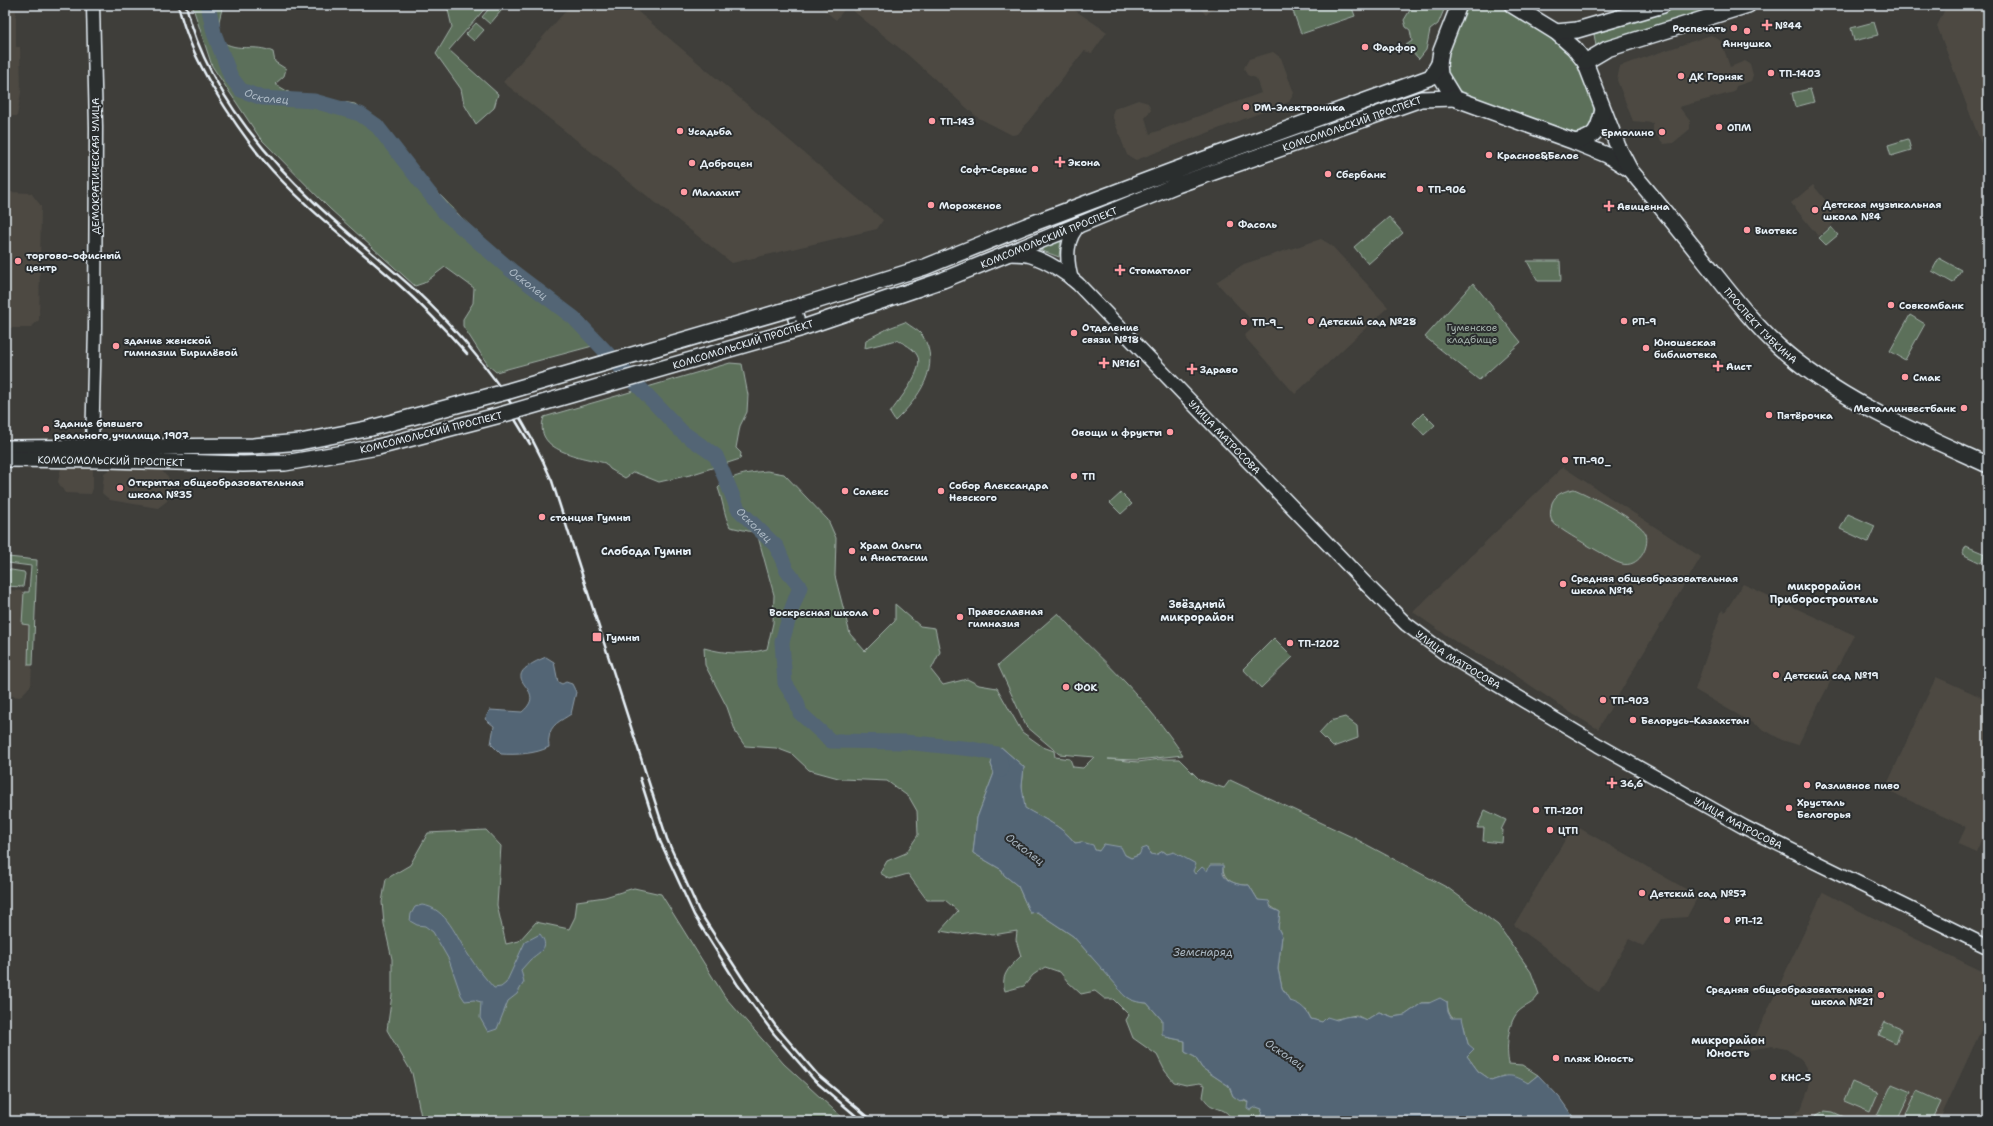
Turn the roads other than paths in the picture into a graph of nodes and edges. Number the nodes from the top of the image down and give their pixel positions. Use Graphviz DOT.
graph roads {
  1 [pos="93,5"];
  2 [pos="1459,5"];
  3 [pos="1512,5"];
  4 [pos="1663,5"];
  5 [pos="1748,5"];
  6 [pos="1556,32"];
  7 [pos="1585,62"];
  8 [pos="1439,64"];
  9 [pos="1454,98"];
  10 [pos="1602,110"];
  11 [pos="1575,142"];
  12 [pos="1630,170"];
  13 [pos="1081,223"];
  14 [pos="1009,254"];
  15 [pos="1071,278"];
  16 [pos="793,308"];
  17 [pos="799,329"];
  18 [pos="92,447"];
  19 [pos="5,448"];
  20 [pos="5,459"];
  21 [pos="1988,465"];
  22 [pos="1988,947"];
  1 -- 18 [label="street, ДЕМОКРАТИЧЕСКАЯ УЛИЦА"];
  2 -- 8 [label="main road"];
  3 -- 6 [label="main road, ПРОСПЕКТ ГУБКИНА"];
  4 -- 6 [label="main road"];
  5 -- 7 [label="main road"];
  6 -- 7 [label="main road, ПРОСПЕКТ ГУБКИНА"];
  7 -- 10 [label="main road, ПРОСПЕКТ ГУБКИНА"];
  8 -- 9 [label="main road"];
  8 -- 16 [label="main road, КОМСОМОЛЬСКИЙ ПРОСПЕКТ"];
  9 -- 11 [label="main road"];
  9 -- 13 [label="main road, КОМСОМОЛЬСКИЙ ПРОСПЕКТ"];
  10 -- 11 [label="main road"];
  10 -- 12 [label="main road, ПРОСПЕКТ ГУБКИНА"];
  11 -- 12 [label="main road"];
  12 -- 21 [label="main road, ПРОСПЕКТ ГУБКИНА"];
  13 -- 14 [label="main road, КОМСОМОЛЬСКИЙ ПРОСПЕКТ"];
  13 -- 15 [label="main road"];
  14 -- 15 [label="main road"];
  14 -- 17 [label="main road, КОМСОМОЛЬСКИЙ ПРОСПЕКТ"];
  15 -- 22 [label="main road, УЛИЦА МАТРОСОВА"];
  16 -- 17 [label="main road"];
  16 -- 18 [label="main road, КОМСОМОЛЬСКИЙ ПРОСПЕКТ, bridge"];
  17 -- 20 [label="main road, КОМСОМОЛЬСКИЙ ПРОСПЕКТ, bridge"];
  18 -- 19 [label="main road, КОМСОМОЛЬСКИЙ ПРОСПЕКТ"];
}
